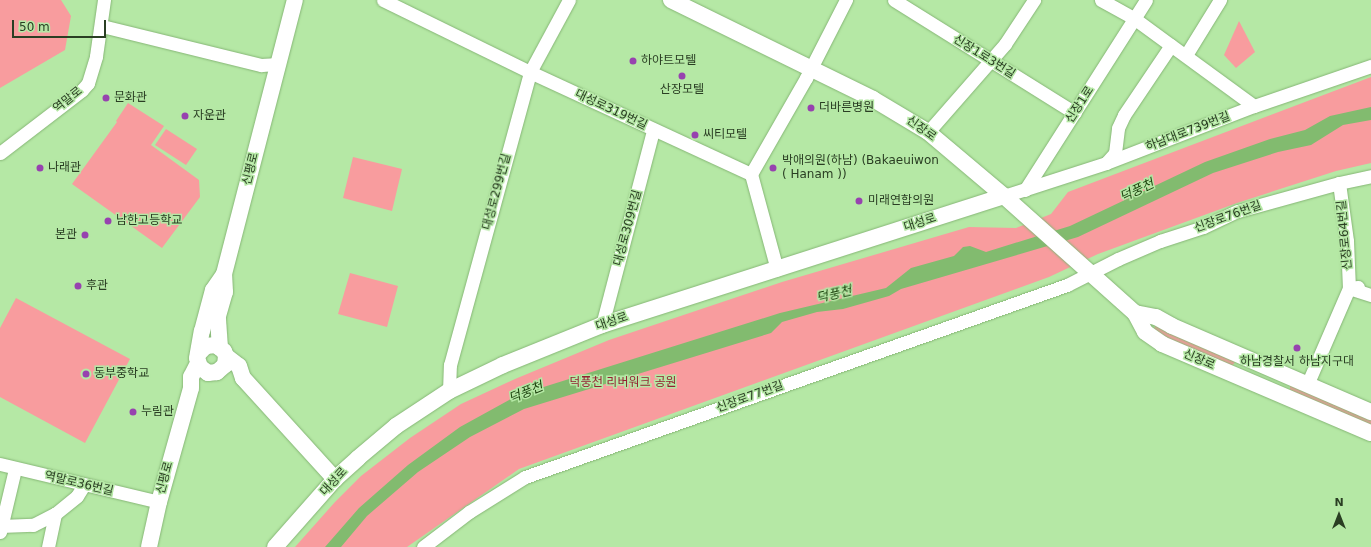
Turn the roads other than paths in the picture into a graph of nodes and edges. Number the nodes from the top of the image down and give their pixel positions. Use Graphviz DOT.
graph roads {
  1 [pos="104,0"];
  2 [pos="295,0"];
  3 [pos="383,0"];
  4 [pos="568,0"];
  5 [pos="671,0"];
  6 [pos="846,0"];
  7 [pos="894,0"];
  8 [pos="1034,0"];
  9 [pos="1101,0"];
  10 [pos="1146,0"];
  11 [pos="1220,0"];
  12 [pos="1135,19"];
  13 [pos="102,26"];
  14 [pos="1171,45"];
  15 [pos="1186,55"];
  16 [pos="991,61"];
  17 [pos="278,64"];
  18 [pos="1370,65"];
  19 [pos="810,68"];
  20 [pos="530,72"];
  21 [pos="1254,106"];
  22 [pos="1075,113"];
  23 [pos="653,130"];
  24 [pos="928,132"];
  25 [pos="0,153"];
  26 [pos="1106,163"];
  27 [pos="751,174"];
  28 [pos="1371,176"];
  29 [pos="1339,183"];
  30 [pos="1025,190"];
  31 [pos="1004,196"];
  32 [pos="777,270"];
  33 [pos="1086,270"];
  34 [pos="224,274"];
  35 [pos="1371,286"];
  36 [pos="1349,288"];
  37 [pos="1371,295"];
  38 [pos="1135,313"];
  39 [pos="602,325"];
  40 [pos="223,352"];
  41 [pos="198,358"];
  42 [pos="215,373"];
  43 [pos="1284,375"];
  44 [pos="243,378"];
  45 [pos="1307,385"];
  46 [pos="191,388"];
  47 [pos="449,391"];
  48 [pos="1276,392"];
  49 [pos="1371,412"];
  50 [pos="1371,433"];
  51 [pos="0,464"];
  52 [pos="15,469"];
  53 [pos="335,479"];
  54 [pos="84,485"];
  55 [pos="159,502"];
  56 [pos="55,514"];
  57 [pos="0,528"];
  58 [pos="48,547"];
  59 [pos="149,547"];
  60 [pos="275,547"];
  61 [pos="423,547"];
  1 -- 13 [label="street, 역말로"];
  2 -- 17 [label="street, 신평로"];
  3 -- 20 [label="street, 대성로319번길"];
  4 -- 20 [label="street, 대성로299번길"];
  5 -- 19 [label="street, 신장로"];
  6 -- 19 [label="street"];
  7 -- 16 [label="street, 신장1로3번길"];
  8 -- 16 [label="street"];
  9 -- 12 [label="street"];
  10 -- 12 [label="street, 신장1로"];
  11 -- 15 [label="street"];
  12 -- 14 [label="street"];
  12 -- 22 [label="street, 신장1로"];
  13 -- 17 [label="street"];
  13 -- 25 [label="street, 역말로"];
  14 -- 15 [label="street"];
  14 -- 26 [label="street"];
  15 -- 21 [label="street"];
  16 -- 22 [label="street, 신장1로3번길"];
  16 -- 24 [label="street"];
  17 -- 34 [label="street, 신평로"];
  18 -- 21 [label="street, 하남대로739번길"];
  19 -- 24 [label="street, 신장로"];
  19 -- 27 [label="street"];
  20 -- 23 [label="street, 대성로319번길"];
  20 -- 47 [label="street, 대성로299번길"];
  21 -- 26 [label="street, 하남대로739번길"];
  22 -- 30 [label="street, 신장1로"];
  23 -- 27 [label="street, 대성로319번길"];
  23 -- 39 [label="street, 대성로309번길"];
  24 -- 31 [label="street, 신장로"];
  26 -- 30 [label="street, 하남대로739번길"];
  27 -- 32 [label="street"];
  28 -- 29 [label="street, 신장로76번길"];
  29 -- 33 [label="street, 신장로76번길"];
  29 -- 36 [label="street, 신장로64번길"];
  30 -- 31 [label="street, 하남대로739번길"];
  31 -- 32 [label="street, 대성로"];
  31 -- 33 [label="street, 신장로"];
  32 -- 39 [label="street, 대성로"];
  33 -- 38 [label="street, 신장로"];
  33 -- 61 [label="street, 신장로77번길"];
  34 -- 40 [label="street, 신평로"];
  34 -- 41 [label="street, 신평로"];
  35 -- 36 [label="street, 신장로64번길"];
  36 -- 37 [label="street, 신장로64번길"];
  36 -- 45 [label="street, 신장로64번길"];
  38 -- 43 [label="street, 신장로"];
  38 -- 48 [label="street, 신장로"];
  39 -- 47 [label="street, 대성로"];
  40 -- 41 [label="street"];
  40 -- 42 [label="street"];
  40 -- 44 [label="street"];
  41 -- 42 [label="street"];
  41 -- 46 [label="street, 신평로"];
  42 -- 44 [label="street"];
  42 -- 46 [label="street"];
  43 -- 45 [label="street, 신장로"];
  43 -- 48 [label="street"];
  44 -- 53 [label="street"];
  45 -- 49 [label="street, 신장로"];
  46 -- 55 [label="street, 신평로"];
  47 -- 53 [label="street, 대성로"];
  48 -- 50 [label="street, 신장로"];
  51 -- 52 [label="street, 역말로36번길"];
  52 -- 54 [label="street, 역말로36번길"];
  52 -- 57 [label="street"];
  53 -- 60 [label="street, 대성로"];
  54 -- 55 [label="street, 역말로36번길"];
  54 -- 56 [label="street"];
  55 -- 59 [label="street, 신평로"];
  56 -- 57 [label="street"];
  56 -- 58 [label="street"];
}
